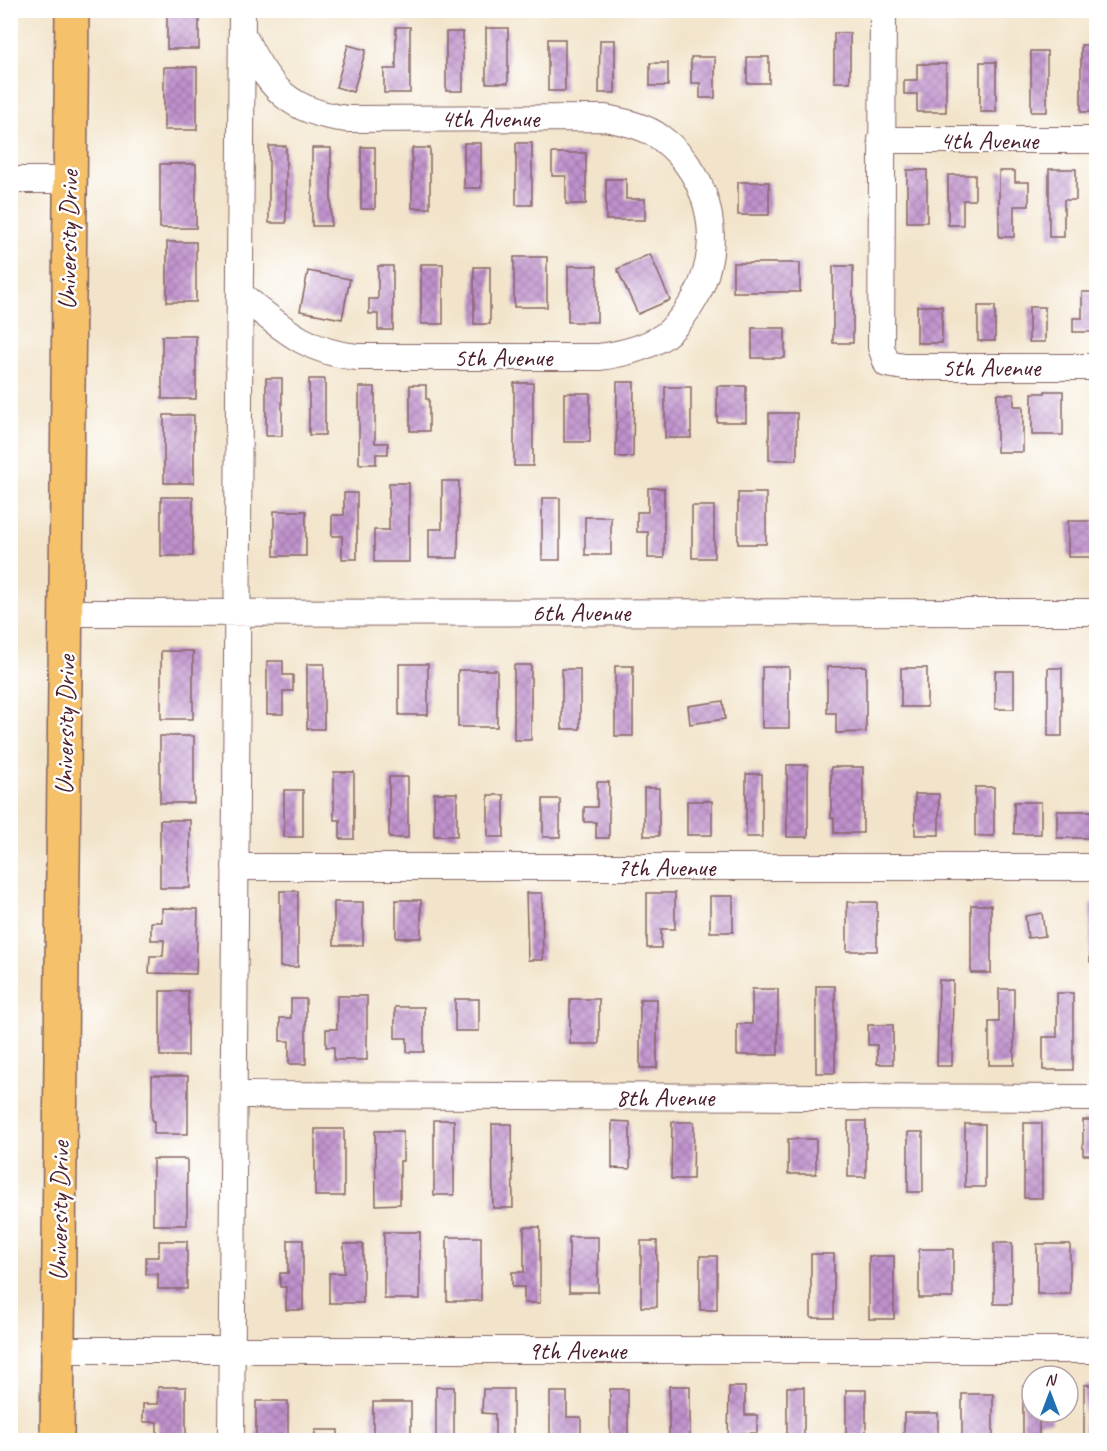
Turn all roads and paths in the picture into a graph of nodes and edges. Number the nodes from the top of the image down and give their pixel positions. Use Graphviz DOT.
graph roads {
  1 [pos="12,10"];
  2 [pos="72,10"];
  3 [pos="883,10"];
  4 [pos="242,22"];
  5 [pos="10,77"];
  6 [pos="10,140"];
  7 [pos="881,140"];
  8 [pos="1096,140"];
  9 [pos="10,153"];
  10 [pos="10,180"];
  11 [pos="69,180"];
  12 [pos="712,235"];
  13 [pos="241,295"];
  14 [pos="1096,367"];
  15 [pos="237,611"];
  16 [pos="1096,612"];
  17 [pos="66,613"];
  18 [pos="235,867"];
  19 [pos="1096,867"];
  20 [pos="234,1095"];
  21 [pos="1096,1098"];
  22 [pos="58,1350"];
  23 [pos="232,1350"];
  24 [pos="1096,1350"];
  25 [pos="57,1440"];
  26 [pos="231,1440"];
  1 -- 5 [label="path"];
  2 -- 11 [label="main road, University Drive"];
  3 -- 7 [label="street"];
  4 -- 12 [label="street, 4th Avenue"];
  4 -- 13 [label="street"];
  6 -- 9 [label="path"];
  7 -- 8 [label="street, 4th Avenue"];
  7 -- 14 [label="street, 5th Avenue"];
  10 -- 11 [label="street"];
  11 -- 17 [label="main road, University Drive"];
  12 -- 13 [label="street, 5th Avenue"];
  13 -- 15 [label="street"];
  15 -- 16 [label="street, 6th Avenue"];
  15 -- 17 [label="street, 6th Avenue"];
  15 -- 18 [label="street"];
  17 -- 22 [label="main road, University Drive"];
  18 -- 19 [label="street, 7th Avenue"];
  18 -- 20 [label="street"];
  20 -- 21 [label="street, 8th Avenue"];
  20 -- 23 [label="street"];
  22 -- 23 [label="street, 9th Avenue"];
  22 -- 25 [label="main road, University Drive"];
  23 -- 24 [label="street, 9th Avenue"];
  23 -- 26 [label="street"];
}
